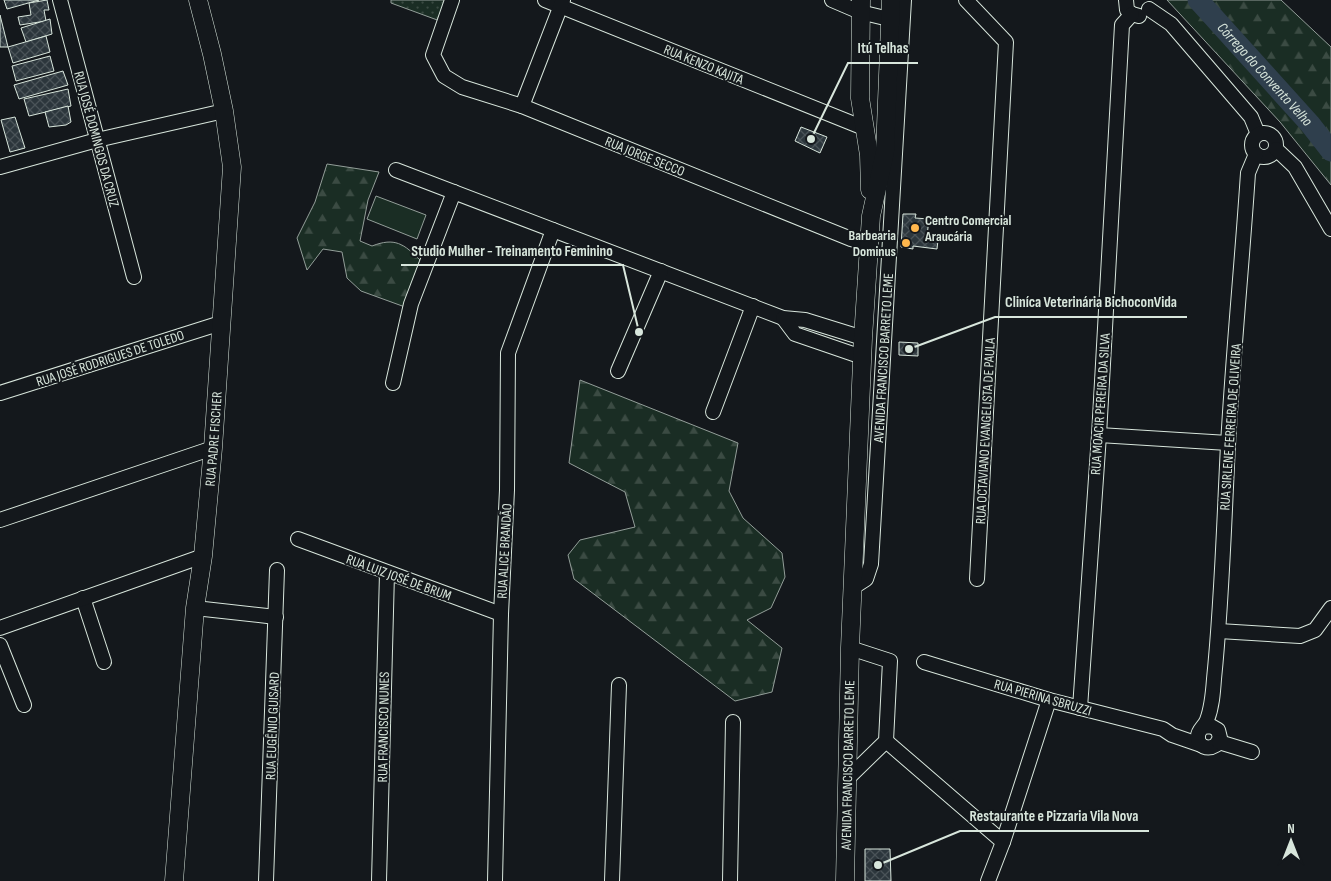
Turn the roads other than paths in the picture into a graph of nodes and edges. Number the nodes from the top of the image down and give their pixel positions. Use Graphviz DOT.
graph roads {
  1 [pos="60,0"];
  2 [pos="198,0"];
  3 [pos="452,0"];
  4 [pos="544,0"];
  5 [pos="832,0"];
  6 [pos="891,0"];
  7 [pos="904,0"];
  8 [pos="966,0"];
  9 [pos="1126,0"];
  10 [pos="562,3"];
  11 [pos="1149,5"];
  12 [pos="860,6"];
  13 [pos="1132,14"];
  14 [pos="889,19"];
  15 [pos="522,106"];
  16 [pos="224,111"];
  17 [pos="864,128"];
  18 [pos="1258,134"];
  19 [pos="97,140"];
  20 [pos="1276,150"];
  21 [pos="1256,154"];
  22 [pos="0,167"];
  23 [pos="396,170"];
  24 [pos="454,192"];
  25 [pos="871,216"];
  26 [pos="1331,229"];
  27 [pos="553,230"];
  28 [pos="869,244"];
  29 [pos="661,271"];
  30 [pos="134,277"];
  31 [pos="753,306"];
  32 [pos="783,318"];
  33 [pos="221,323"];
  34 [pos="863,338"];
  35 [pos="862,357"];
  36 [pos="618,371"];
  37 [pos="393,383"];
  38 [pos="0,393"];
  39 [pos="713,412"];
  40 [pos="1099,435"];
  41 [pos="1228,443"];
  42 [pos="213,448"];
  43 [pos="0,520"];
  44 [pos="298,539"];
  45 [pos="202,556"];
  46 [pos="277,570"];
  47 [pos="387,573"];
  48 [pos="977,579"];
  49 [pos="852,588"];
  50 [pos="83,598"];
  51 [pos="196,608"];
  52 [pos="1331,608"];
  53 [pos="502,614"];
  54 [pos="276,617"];
  55 [pos="0,628"];
  56 [pos="1219,631"];
  57 [pos="0,644"];
  58 [pos="850,648"];
  59 [pos="104,662"];
  60 [pos="924,662"];
  61 [pos="619,685"];
  62 [pos="1049,700"];
  63 [pos="24,705"];
  64 [pos="1080,708"];
  65 [pos="733,722"];
  66 [pos="1206,728"];
  67 [pos="1163,729"];
  68 [pos="886,741"];
  69 [pos="1219,742"];
  70 [pos="1201,745"];
  71 [pos="1252,752"];
  72 [pos="847,779"];
  73 [pos="1003,842"];
  74 [pos="174,881"];
  75 [pos="266,881"];
  76 [pos="379,881"];
  77 [pos="495,881"];
  78 [pos="612,881"];
  79 [pos="730,881"];
  80 [pos="845,881"];
  81 [pos="988,881"];
  1 -- 19 [label="street, RUA JOSÉ DOMINGOS DA CRUZ"];
  2 -- 16 [label="main road, RUA PADRE FISCHER"];
  3 -- 15 [label="street, RUA JORGE SECCO"];
  4 -- 10 [label="street, RUA KENZO KAJITA"];
  5 -- 12 [label="street"];
  6 -- 14 [label="main road, AVENIDA FRANCISCO BARRETO LEME"];
  7 -- 49 [label="street, AVENIDA FRANCISCO BARRETO LEME"];
  8 -- 48 [label="street, RUA OCTAVIANO EVANGELISTA DE PAULA"];
  9 -- 13 [label="street"];
  10 -- 15 [label="street"];
  10 -- 17 [label="street, RUA KENZO KAJITA"];
  11 -- 13 [label="street"];
  11 -- 18 [label="street"];
  12 -- 14 [label="street"];
  12 -- 17 [label="main road, AVENIDA FRANCISCO BARRETO LEME"];
  13 -- 40 [label="street, RUA MOACIR PEREIRA DA SILVA"];
  14 -- 25 [label="main road, AVENIDA FRANCISCO BARRETO LEME"];
  15 -- 28 [label="street, RUA JORGE SECCO"];
  16 -- 19 [label="street"];
  16 -- 33 [label="main road, RUA PADRE FISCHER"];
  17 -- 25 [label="main road, AVENIDA FRANCISCO BARRETO LEME"];
  18 -- 20 [label="street"];
  18 -- 21 [label="street"];
  19 -- 22 [label="street"];
  19 -- 30 [label="street, RUA JOSÉ DOMINGOS DA CRUZ"];
  20 -- 21 [label="street"];
  20 -- 26 [label="street"];
  21 -- 41 [label="street, RUA SIRLENE FERREIRA DE OLIVEIRA"];
  23 -- 24 [label="street"];
  24 -- 27 [label="street"];
  24 -- 37 [label="street"];
  25 -- 28 [label="main road, AVENIDA FRANCISCO BARRETO LEME"];
  27 -- 29 [label="street"];
  27 -- 53 [label="street, RUA ALICE BRANDÃO"];
  28 -- 34 [label="main road, AVENIDA FRANCISCO BARRETO LEME"];
  29 -- 31 [label="street"];
  29 -- 36 [label="street"];
  31 -- 32 [label="street"];
  31 -- 39 [label="street"];
  32 -- 34 [label="street"];
  32 -- 35 [label="street"];
  33 -- 38 [label="street, RUA JOSÉ RODRIGUES DE TOLEDO"];
  33 -- 42 [label="main road, RUA PADRE FISCHER"];
  34 -- 35 [label="main road, AVENIDA FRANCISCO BARRETO LEME"];
  35 -- 49 [label="main road, AVENIDA FRANCISCO BARRETO LEME"];
  40 -- 41 [label="street"];
  40 -- 64 [label="street, RUA MOACIR PEREIRA DA SILVA"];
  41 -- 56 [label="street, RUA SIRLENE FERREIRA DE OLIVEIRA"];
  42 -- 43 [label="street"];
  42 -- 45 [label="main road, RUA PADRE FISCHER"];
  44 -- 47 [label="street, RUA LUIZ JOSÉ DE BRUM"];
  45 -- 50 [label="street"];
  45 -- 51 [label="main road, RUA PADRE FISCHER"];
  46 -- 54 [label="street, RUA EUGÊNIO GUISARD"];
  47 -- 53 [label="street, RUA LUIZ JOSÉ DE BRUM"];
  47 -- 76 [label="street, RUA FRANCISCO NUNES"];
  49 -- 58 [label="main road, AVENIDA FRANCISCO BARRETO LEME"];
  50 -- 55 [label="street"];
  50 -- 59 [label="street"];
  51 -- 54 [label="street"];
  51 -- 74 [label="main road, RUA PADRE FISCHER"];
  52 -- 56 [label="street"];
  53 -- 77 [label="street, RUA ALICE BRANDÃO"];
  54 -- 75 [label="street, RUA EUGÊNIO GUISARD"];
  56 -- 66 [label="street, RUA SIRLENE FERREIRA DE OLIVEIRA"];
  57 -- 63 [label="street"];
  58 -- 68 [label="street"];
  58 -- 72 [label="main road, AVENIDA FRANCISCO BARRETO LEME"];
  60 -- 62 [label="street, RUA PIERINA SBRUZZI"];
  61 -- 78 [label="street"];
  62 -- 64 [label="street, RUA PIERINA SBRUZZI"];
  62 -- 73 [label="street"];
  64 -- 67 [label="street, RUA PIERINA SBRUZZI"];
  65 -- 79 [label="street"];
  66 -- 67 [label="street, RUA PIERINA SBRUZZI"];
  66 -- 69 [label="street"];
  66 -- 70 [label="street"];
  67 -- 70 [label="street, RUA PIERINA SBRUZZI"];
  68 -- 72 [label="street"];
  68 -- 73 [label="street"];
  69 -- 70 [label="street"];
  69 -- 71 [label="street"];
  72 -- 80 [label="main road, AVENIDA FRANCISCO BARRETO LEME"];
  73 -- 81 [label="street"];
}
